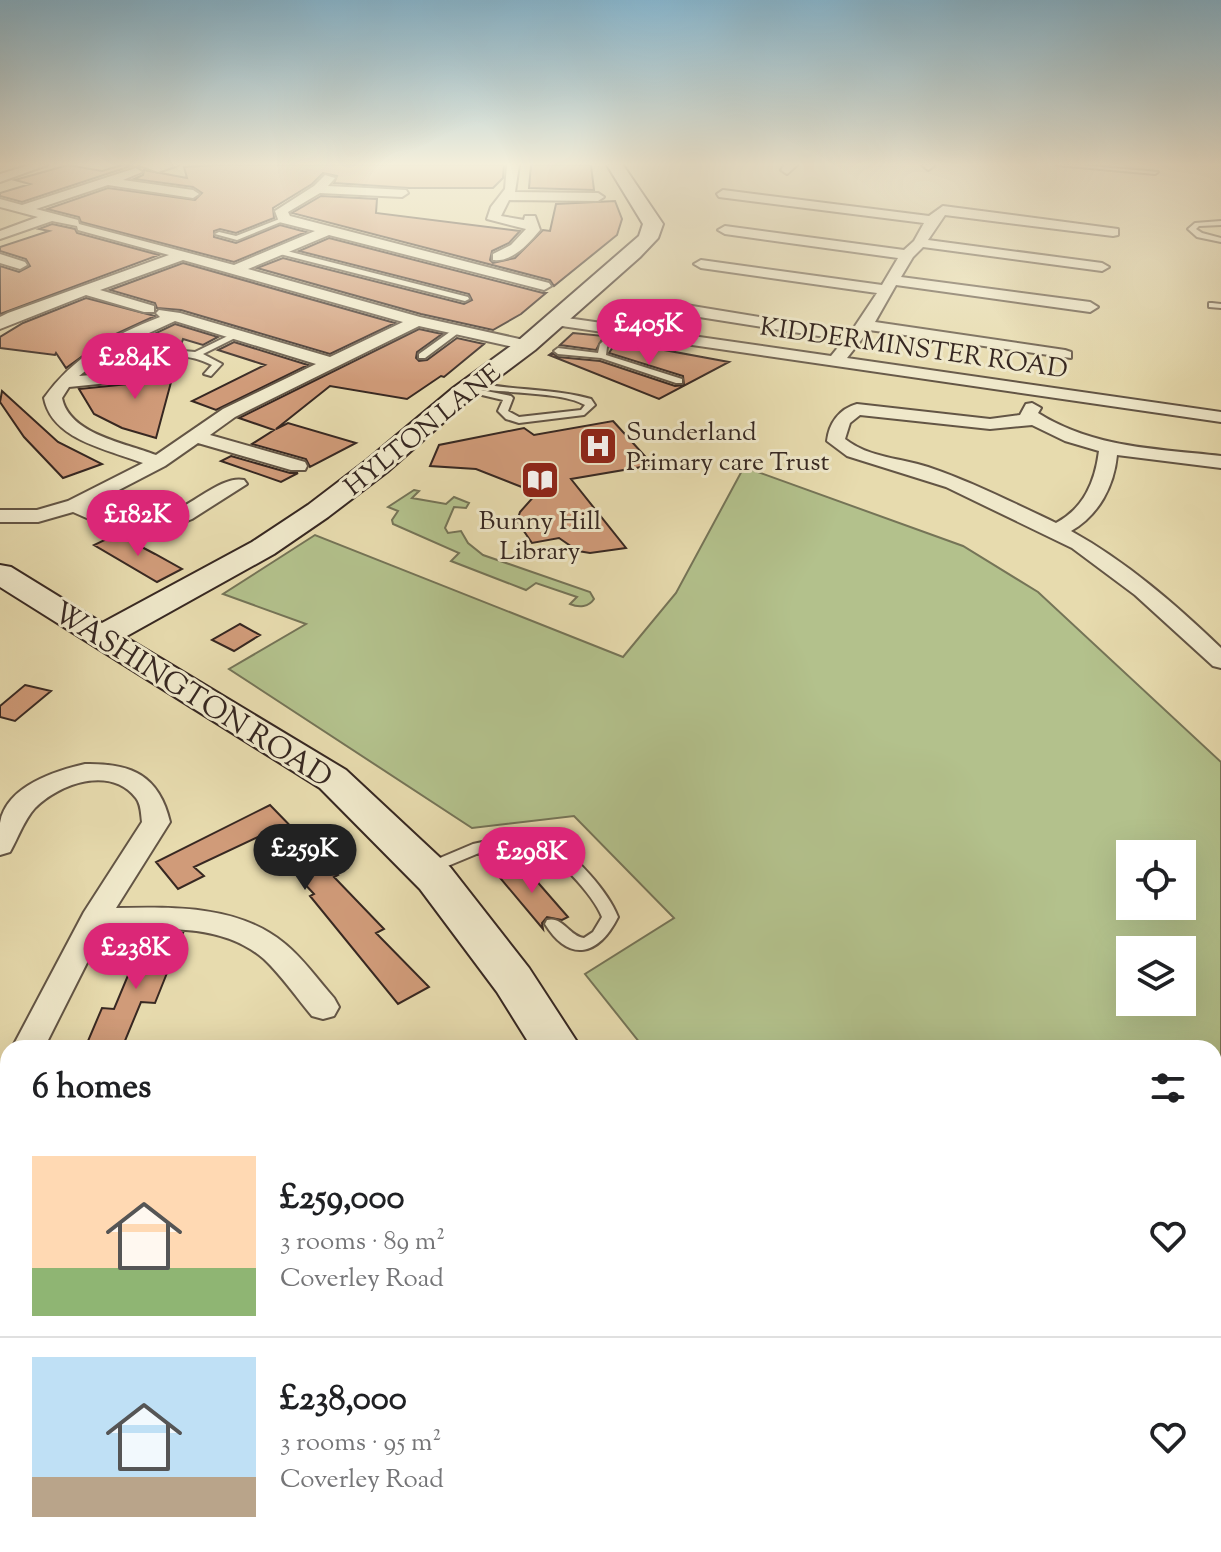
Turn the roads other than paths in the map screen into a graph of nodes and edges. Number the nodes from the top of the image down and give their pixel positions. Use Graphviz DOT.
graph roads {
  1 [pos="121,237"];
  2 [pos="311,237"];
  3 [pos="352,237"];
  4 [pos="526,237"];
  5 [pos="648,237"];
  6 [pos="779,237"];
  7 [pos="924,237"];
  8 [pos="920,243"];
  9 [pos="279,251"];
  10 [pos="183,255"];
  11 [pos="907,255"];
  12 [pos="0,258"];
  13 [pos="487,264"];
  14 [pos="701,264"];
  15 [pos="20,265"];
  16 [pos="1102,267"];
  17 [pos="234,270"];
  18 [pos="889,285"];
  19 [pos="544,286"];
  20 [pos="89,291"];
  21 [pos="465,299"];
  22 [pos="1090,307"];
  23 [pos="674,308"];
  24 [pos="163,313"];
  25 [pos="4,318"];
  26 [pos="417,321"];
  27 [pos="553,321"];
  28 [pos="865,325"];
  29 [pos="457,331"];
  30 [pos="618,331"];
  31 [pos="237,335"];
  32 [pos="852,337"];
  33 [pos="527,345"];
  34 [pos="558,351"];
  35 [pos="195,355"];
  36 [pos="1065,355"];
  37 [pos="422,356"];
  38 [pos="602,356"];
  39 [pos="148,361"];
  40 [pos="835,362"];
  41 [pos="331,363"];
  42 [pos="208,374"];
  43 [pos="679,381"];
  44 [pos="63,383"];
  45 [pos="470,387"];
  46 [pos="1042,392"];
  47 [pos="1221,417"];
  48 [pos="1034,419"];
  49 [pos="198,437"];
  50 [pos="1109,447"];
  51 [pos="158,462"];
  52 [pos="1221,462"];
  53 [pos="298,466"];
  54 [pos="237,484"];
  55 [pos="75,505"];
  56 [pos="0,516"];
  57 [pos="1056,531"];
  58 [pos="0,574"];
  59 [pos="102,636"];
  60 [pos="1221,661"];
  61 [pos="0,845"];
  62 [pos="482,847"];
  63 [pos="506,868"];
  64 [pos="426,870"];
  65 [pos="94,920"];
  66 [pos="553,924"];
  67 [pos="323,1007"];
  68 [pos="32,1040"];
  69 [pos="552,1040"];
  1 -- 10 [label="street"];
  2 -- 9 [label="street"];
  3 -- 13 [label="street"];
  4 -- 13 [label="street"];
  5 -- 27 [label="street, HYLTON LANE"];
  6 -- 11 [label="street"];
  7 -- 8 [label="street"];
  8 -- 11 [label="street"];
  8 -- 16 [label="street"];
  9 -- 17 [label="street"];
  9 -- 21 [label="lane"];
  10 -- 17 [label="street"];
  10 -- 20 [label="street"];
  11 -- 18 [label="street"];
  12 -- 15 [label="street"];
  13 -- 19 [label="street"];
  14 -- 18 [label="street"];
  17 -- 26 [label="street"];
  18 -- 22 [label="street"];
  18 -- 28 [label="street"];
  20 -- 24 [label="street"];
  20 -- 25 [label="street"];
  23 -- 32 [label="street"];
  24 -- 31 [label="street"];
  24 -- 44 [label="street"];
  26 -- 29 [label="street"];
  26 -- 41 [label="street"];
  27 -- 30 [label="street, KIDDERMINSTER ROAD"];
  27 -- 33 [label="street, HYLTON LANE"];
  28 -- 32 [label="street"];
  28 -- 36 [label="street"];
  29 -- 33 [label="street"];
  29 -- 37 [label="lane"];
  30 -- 38 [label="lane"];
  30 -- 40 [label="street, KIDDERMINSTER ROAD"];
  31 -- 35 [label="lane"];
  31 -- 41 [label="street"];
  32 -- 40 [label="street"];
  33 -- 45 [label="street, HYLTON LANE"];
  34 -- 38 [label="lane"];
  35 -- 39 [label="lane"];
  35 -- 42 [label="lane"];
  38 -- 43 [label="lane"];
  39 -- 44 [label="street"];
  40 -- 46 [label="street, KIDDERMINSTER ROAD"];
  41 -- 49 [label="street"];
  44 -- 51 [label="street"];
  45 -- 45 [label="lane"];
  45 -- 59 [label="street, HYLTON LANE"];
  46 -- 47 [label="street, KIDDERMINSTER ROAD"];
  46 -- 48 [label="street"];
  48 -- 50 [label="street"];
  48 -- 57 [label="street"];
  49 -- 51 [label="street"];
  49 -- 53 [label="street"];
  50 -- 52 [label="street"];
  50 -- 57 [label="street"];
  51 -- 55 [label="street"];
  54 -- 55 [label="street"];
  55 -- 56 [label="street"];
  57 -- 60 [label="street"];
  58 -- 59 [label="street, WASHINGTON ROAD"];
  59 -- 64 [label="street, WASHINGTON ROAD"];
  61 -- 65 [label="street"];
  62 -- 63 [label="lane"];
  62 -- 64 [label="lane"];
  62 -- 66 [label="lane"];
  64 -- 69 [label="street, WASHINGTON ROAD"];
  65 -- 67 [label="street"];
  65 -- 68 [label="street"];
}
